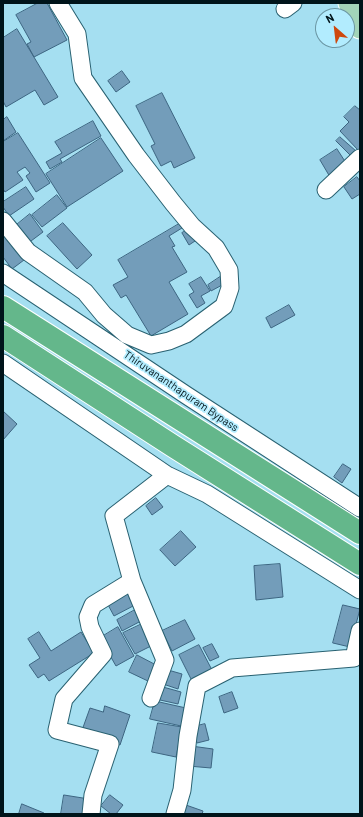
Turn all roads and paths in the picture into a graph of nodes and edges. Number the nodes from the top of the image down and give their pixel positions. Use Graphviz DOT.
graph roads {
  1 [pos="58,3"];
  2 [pos="349,3"];
  3 [pos="360,28"];
  4 [pos="360,158"];
  5 [pos="326,190"];
  6 [pos="3,221"];
  7 [pos="3,274"];
  8 [pos="3,307"];
  9 [pos="3,336"];
  10 [pos="3,363"];
  11 [pos="167,475"];
  12 [pos="360,508"];
  13 [pos="360,533"];
  14 [pos="360,564"];
  15 [pos="132,581"];
  16 [pos="360,590"];
  17 [pos="360,631"];
  18 [pos="151,698"];
  19 [pos="91,814"];
  20 [pos="175,814"];
  1 -- 6 [label="street"];
  2 -- 3 [label="main road"];
  4 -- 5 [label="street"];
  7 -- 12 [label="street, Thiruvananthapuram Bypass"];
  8 -- 13 [label="highway, Thiruvananthapuram Bypass"];
  9 -- 14 [label="highway"];
  10 -- 11 [label="street"];
  11 -- 15 [label="street"];
  11 -- 16 [label="street"];
  15 -- 18 [label="street"];
  15 -- 19 [label="street"];
  17 -- 20 [label="street"];
}
